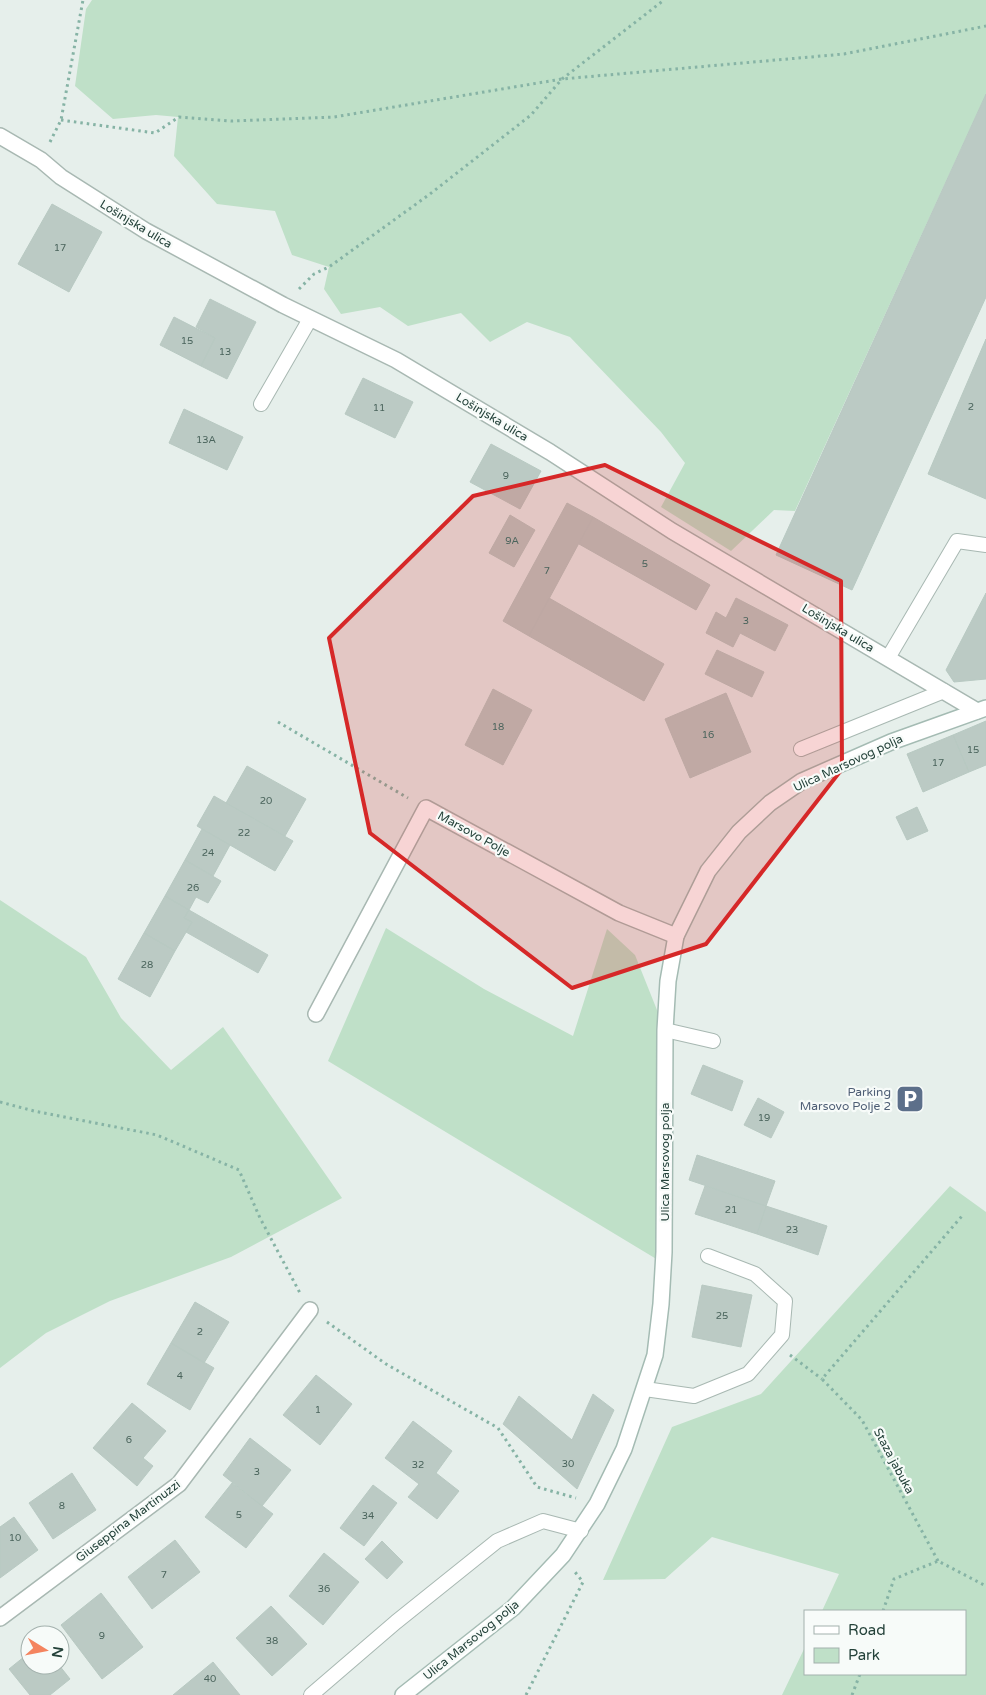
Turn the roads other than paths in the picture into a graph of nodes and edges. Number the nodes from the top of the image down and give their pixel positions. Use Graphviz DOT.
graph roads {
  1 [pos="0,136"];
  2 [pos="310,319"];
  3 [pos="261,404"];
  4 [pos="986,545"];
  5 [pos="888,658"];
  6 [pos="944,691"];
  7 [pos="982,710"];
  8 [pos="801,749"];
  9 [pos="676,936"];
  10 [pos="316,1014"];
  11 [pos="665,1030"];
  12 [pos="713,1041"];
  13 [pos="708,1256"];
  14 [pos="310,1310"];
  15 [pos="645,1389"];
  16 [pos="581,1531"];
  17 [pos="0,1618"];
  18 [pos="311,1695"];
  19 [pos="403,1695"];
  1 -- 2 [label="street, Lošinjska ulica"];
  2 -- 3 [label="lane"];
  2 -- 5 [label="street, Lošinjska ulica"];
  4 -- 5 [label="lane"];
  5 -- 6 [label="street, Lošinjska ulica"];
  6 -- 7 [label="street, Lošinjska ulica"];
  6 -- 8 [label="lane"];
  7 -- 9 [label="street, Ulica Marsovog polja"];
  9 -- 10 [label="street, Marsovo Polje"];
  9 -- 11 [label="street, Ulica Marsovog polja"];
  11 -- 12 [label="lane"];
  11 -- 15 [label="street, Ulica Marsovog polja"];
  13 -- 15 [label="lane"];
  14 -- 17 [label="street, Giuseppina Martinuzzi"];
  15 -- 16 [label="street, Ulica Marsovog polja"];
  16 -- 18 [label="lane"];
  16 -- 19 [label="street, Ulica Marsovog polja"];
}
